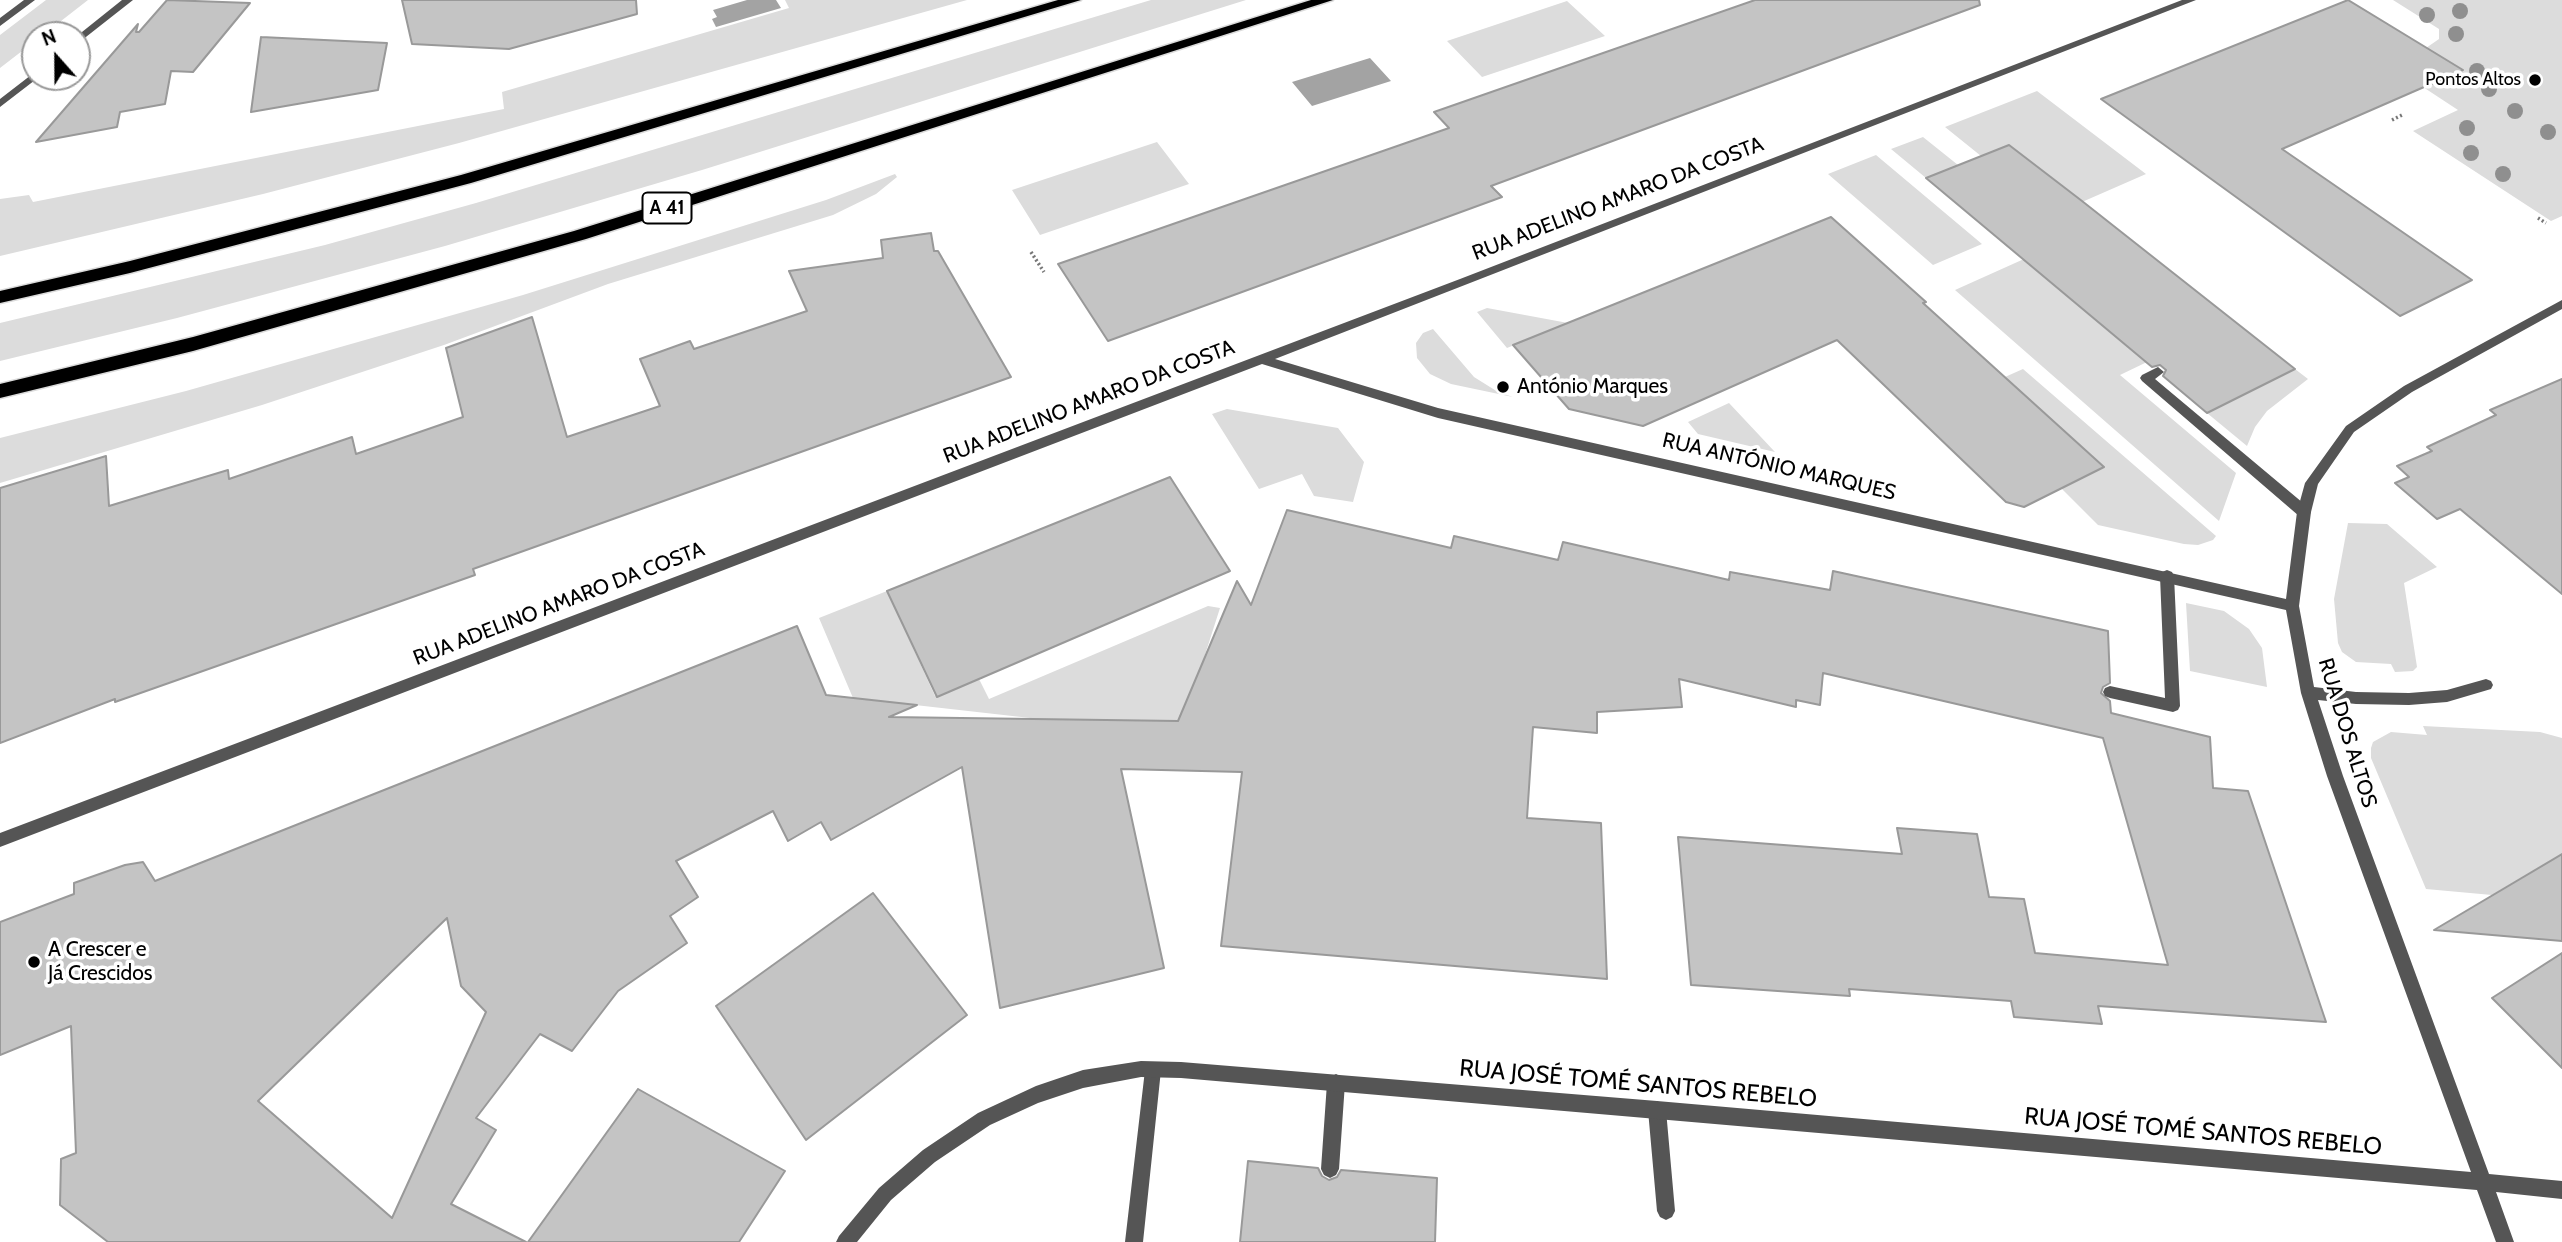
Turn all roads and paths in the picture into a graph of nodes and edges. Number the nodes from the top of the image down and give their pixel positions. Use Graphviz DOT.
graph roads {
  1 [pos="30,0"];
  2 [pos="128,0"];
  3 [pos="1073,0"];
  4 [pos="1326,0"];
  5 [pos="2191,0"];
  6 [pos="0,23"];
  7 [pos="91,30"];
  8 [pos="21,87"];
  9 [pos="0,104"];
  10 [pos="2404,114"];
  11 [pos="2392,120"];
  12 [pos="2538,218"];
  13 [pos="2546,223"];
  14 [pos="1031,252"];
  15 [pos="1044,272"];
  16 [pos="0,296"];
  17 [pos="2562,304"];
  18 [pos="1260,359"];
  19 [pos="2158,372"];
  20 [pos="0,391"];
  21 [pos="2304,512"];
  22 [pos="2167,576"];
  23 [pos="2292,606"];
  24 [pos="2486,685"];
  25 [pos="2110,692"];
  26 [pos="2308,693"];
  27 [pos="0,840"];
  28 [pos="1153,1070"];
  29 [pos="1336,1083"];
  30 [pos="1657,1110"];
  31 [pos="1331,1169"];
  32 [pos="2482,1182"];
  33 [pos="2562,1190"];
  34 [pos="1666,1212"];
  35 [pos="845,1242"];
  36 [pos="1134,1242"];
  37 [pos="2505,1242"];
  1 -- 6 [label="street"];
  2 -- 7 [label="street"];
  3 -- 16 [label="highway"];
  4 -- 20 [label="highway, A 41"];
  5 -- 18 [label="street, RUA ADELINO AMARO DA COSTA"];
  8 -- 9 [label="street"];
  10 -- 11 [label="path"];
  12 -- 13 [label="path"];
  14 -- 15 [label="path"];
  17 -- 21 [label="street, RUA DOS ALTOS"];
  18 -- 22 [label="street, RUA ANTÓNIO MARQUES"];
  18 -- 27 [label="street, RUA ADELINO AMARO DA COSTA"];
  19 -- 21 [label="street"];
  21 -- 23 [label="street, RUA DOS ALTOS"];
  22 -- 23 [label="street, RUA ANTÓNIO MARQUES"];
  22 -- 25 [label="street"];
  23 -- 26 [label="street, RUA DOS ALTOS"];
  24 -- 26 [label="street"];
  26 -- 32 [label="street, RUA DOS ALTOS"];
  28 -- 29 [label="street, RUA JOSÉ TOMÉ SANTOS REBELO"];
  28 -- 35 [label="street, RUA JOSÉ TOMÉ SANTOS REBELO"];
  28 -- 36 [label="street"];
  29 -- 30 [label="street, RUA JOSÉ TOMÉ SANTOS REBELO"];
  29 -- 31 [label="street"];
  30 -- 32 [label="street, RUA JOSÉ TOMÉ SANTOS REBELO"];
  30 -- 34 [label="street"];
  32 -- 33 [label="street, RUA JOSÉ TOMÉ SANTOS REBELO"];
  32 -- 37 [label="street, RUA DOS ALTOS"];
}
